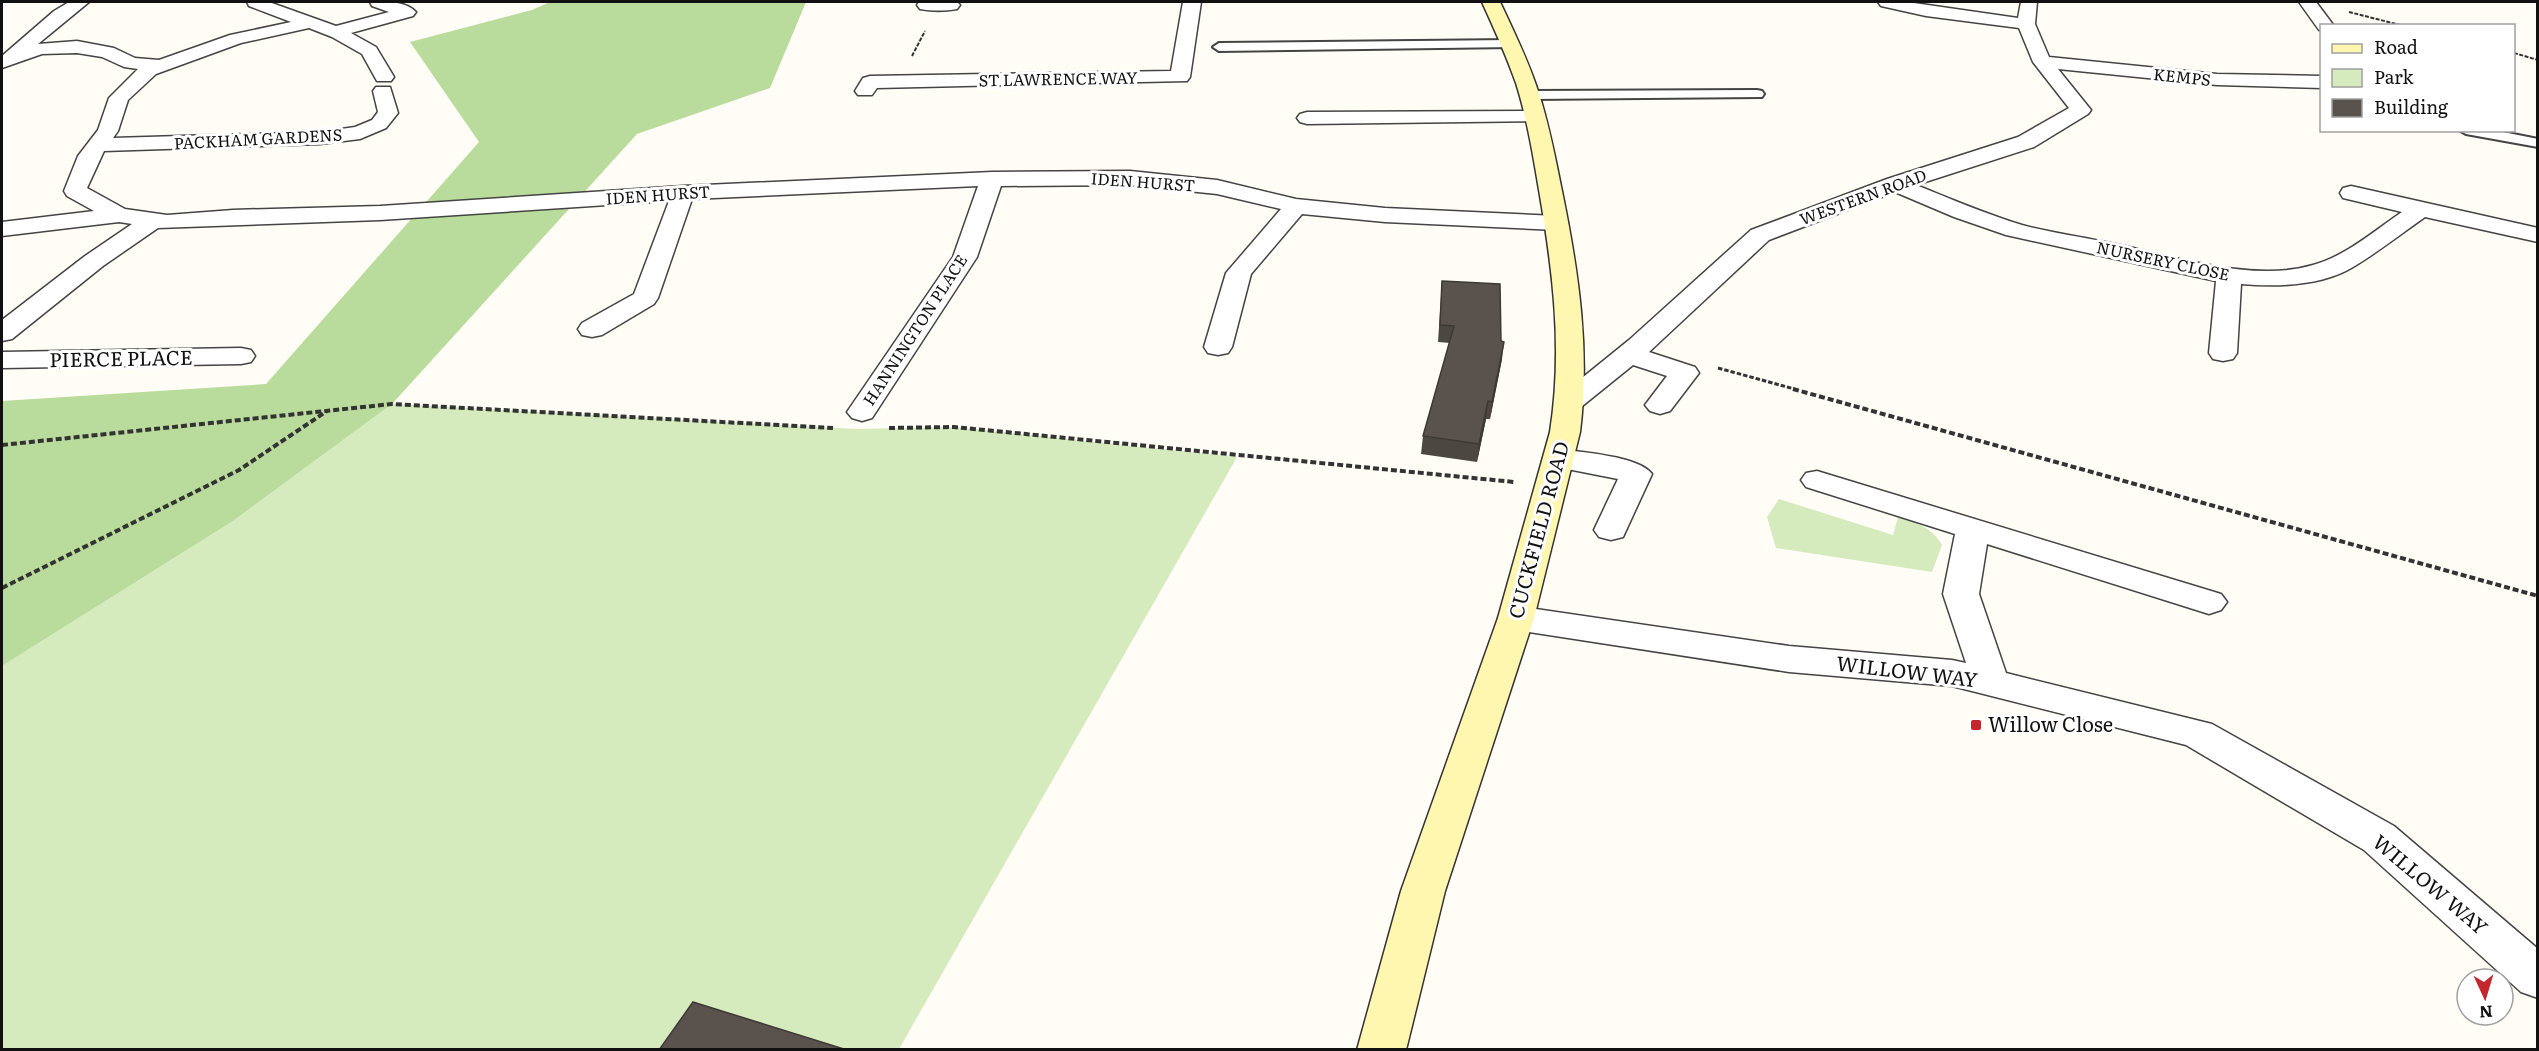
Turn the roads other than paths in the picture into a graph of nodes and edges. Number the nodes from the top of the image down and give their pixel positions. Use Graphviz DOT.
graph roads {
  1 [pos="80,2"];
  2 [pos="255,2"];
  3 [pos="378,2"];
  4 [pos="1192,2"];
  5 [pos="1491,2"];
  6 [pos="1887,2"];
  7 [pos="2309,2"];
  8 [pos="2027,13"];
  9 [pos="310,22"];
  10 [pos="2324,24"];
  11 [pos="335,32"];
  12 [pos="1511,44"];
  13 [pos="1219,47"];
  14 [pos="7,60"];
  15 [pos="2042,62"];
  16 [pos="162,66"];
  17 [pos="2317,84"];
  18 [pos="865,91"];
  19 [pos="1757,94"];
  20 [pos="1532,106"];
  21 [pos="1306,118"];
  22 [pos="2477,132"];
  23 [pos="2538,143"];
  24 [pos="97,145"];
  25 [pos="992,179"];
  26 [pos="1895,184"];
  27 [pos="683,193"];
  28 [pos="2351,193"];
  29 [pos="1296,206"];
  30 [pos="2421,208"];
  31 [pos="119,215"];
  32 [pos="153,220"];
  33 [pos="1557,223"];
  34 [pos="2,229"];
  35 [pos="2538,235"];
  36 [pos="2229,276"];
  37 [pos="592,329"];
  38 [pos="2,333"];
  39 [pos="1218,347"];
  40 [pos="2223,353"];
  41 [pos="1629,354"];
  42 [pos="241,356"];
  43 [pos="2,360"];
  44 [pos="1571,401"];
  45 [pos="1660,405"];
  46 [pos="870,420"];
  47 [pos="1555,472"];
  48 [pos="1817,480"];
  49 [pos="1973,529"];
  50 [pos="1611,530"];
  51 [pos="2209,602"];
  52 [pos="1516,618"];
  53 [pos="1990,683"];
  54 [pos="2538,978"];
  55 [pos="1381,1050"];
  1 -- 14 [label="street"];
  2 -- 9 [label="street"];
  3 -- 11 [label="street"];
  4 -- 18 [label="street, ST LAWRENCE WAY"];
  5 -- 12 [label="street, CUCKFIELD ROAD"];
  6 -- 8 [label="street"];
  7 -- 10 [label="street"];
  8 -- 15 [label="street, WESTERN ROAD"];
  9 -- 11 [label="street"];
  9 -- 16 [label="street, IDEN HURST"];
  11 -- 24 [label="street, PACKHAM GARDENS"];
  12 -- 13 [label="lane"];
  12 -- 20 [label="street, CUCKFIELD ROAD"];
  14 -- 16 [label="street"];
  15 -- 17 [label="street, KEMPS"];
  15 -- 26 [label="street, WESTERN ROAD"];
  16 -- 24 [label="street, IDEN HURST"];
  19 -- 20 [label="lane"];
  20 -- 21 [label="street"];
  20 -- 33 [label="street, CUCKFIELD ROAD"];
  22 -- 23 [label="lane"];
  24 -- 31 [label="street, IDEN HURST"];
  25 -- 27 [label="street, IDEN HURST"];
  25 -- 29 [label="street, IDEN HURST"];
  25 -- 46 [label="street, HANNINGTON PLACE"];
  26 -- 36 [label="street, NURSERY CLOSE"];
  26 -- 41 [label="street, WESTERN ROAD"];
  27 -- 32 [label="street, IDEN HURST"];
  27 -- 37 [label="street"];
  28 -- 30 [label="street"];
  29 -- 33 [label="street, IDEN HURST"];
  29 -- 39 [label="street"];
  30 -- 35 [label="street"];
  30 -- 36 [label="street, NURSERY CLOSE"];
  31 -- 32 [label="street, IDEN HURST"];
  31 -- 34 [label="street"];
  32 -- 38 [label="street"];
  33 -- 44 [label="street, CUCKFIELD ROAD"];
  36 -- 40 [label="street"];
  41 -- 44 [label="street, WESTERN ROAD"];
  41 -- 45 [label="street"];
  42 -- 43 [label="street, PIERCE PLACE"];
  44 -- 47 [label="street, CUCKFIELD ROAD"];
  47 -- 50 [label="street"];
  47 -- 52 [label="street, CUCKFIELD ROAD"];
  48 -- 49 [label="street"];
  49 -- 51 [label="street"];
  49 -- 53 [label="street"];
  52 -- 53 [label="street, WILLOW WAY"];
  52 -- 55 [label="street, CUCKFIELD ROAD"];
  53 -- 54 [label="street, WILLOW WAY"];
}
